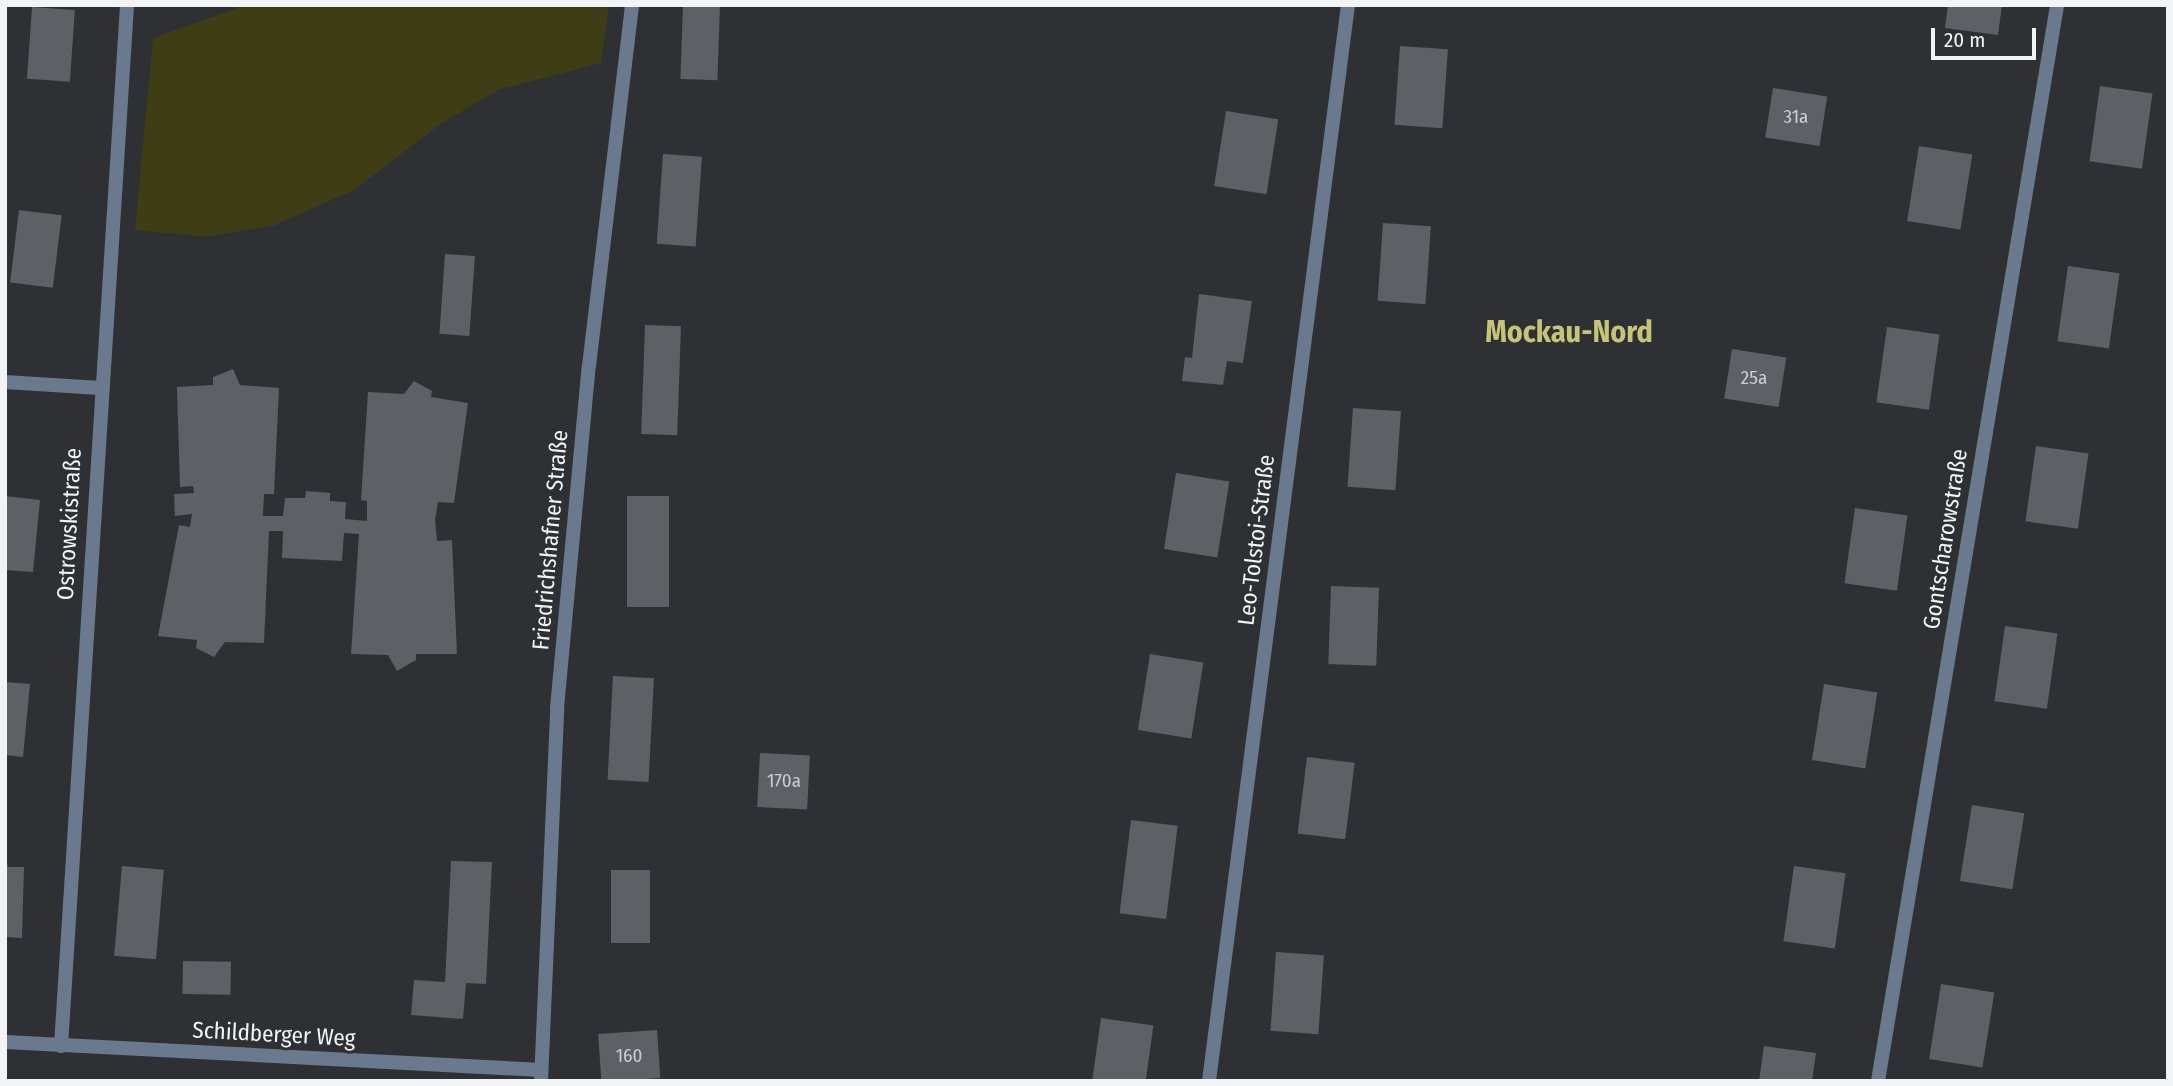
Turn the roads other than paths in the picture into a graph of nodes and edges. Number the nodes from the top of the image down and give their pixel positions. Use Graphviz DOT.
graph roads {
  1 [pos="127,5"];
  2 [pos="632,5"];
  3 [pos="1348,5"];
  4 [pos="2057,5"];
  5 [pos="5,382"];
  6 [pos="100,388"];
  7 [pos="5,1042"];
  8 [pos="61,1046"];
  9 [pos="541,1076"];
  10 [pos="1209,1081"];
  11 [pos="1878,1081"];
  1 -- 6 [label="street, Ostrowskistraße"];
  2 -- 9 [label="street, Friedrichshafner Straße"];
  3 -- 10 [label="street, Leo-Tolstoi-Straße"];
  4 -- 11 [label="street, Gontscharowstraße"];
  5 -- 6 [label="street"];
  6 -- 8 [label="street, Ostrowskistraße"];
  7 -- 8 [label="street, Schildberger Weg"];
  8 -- 9 [label="street, Schildberger Weg"];
}
